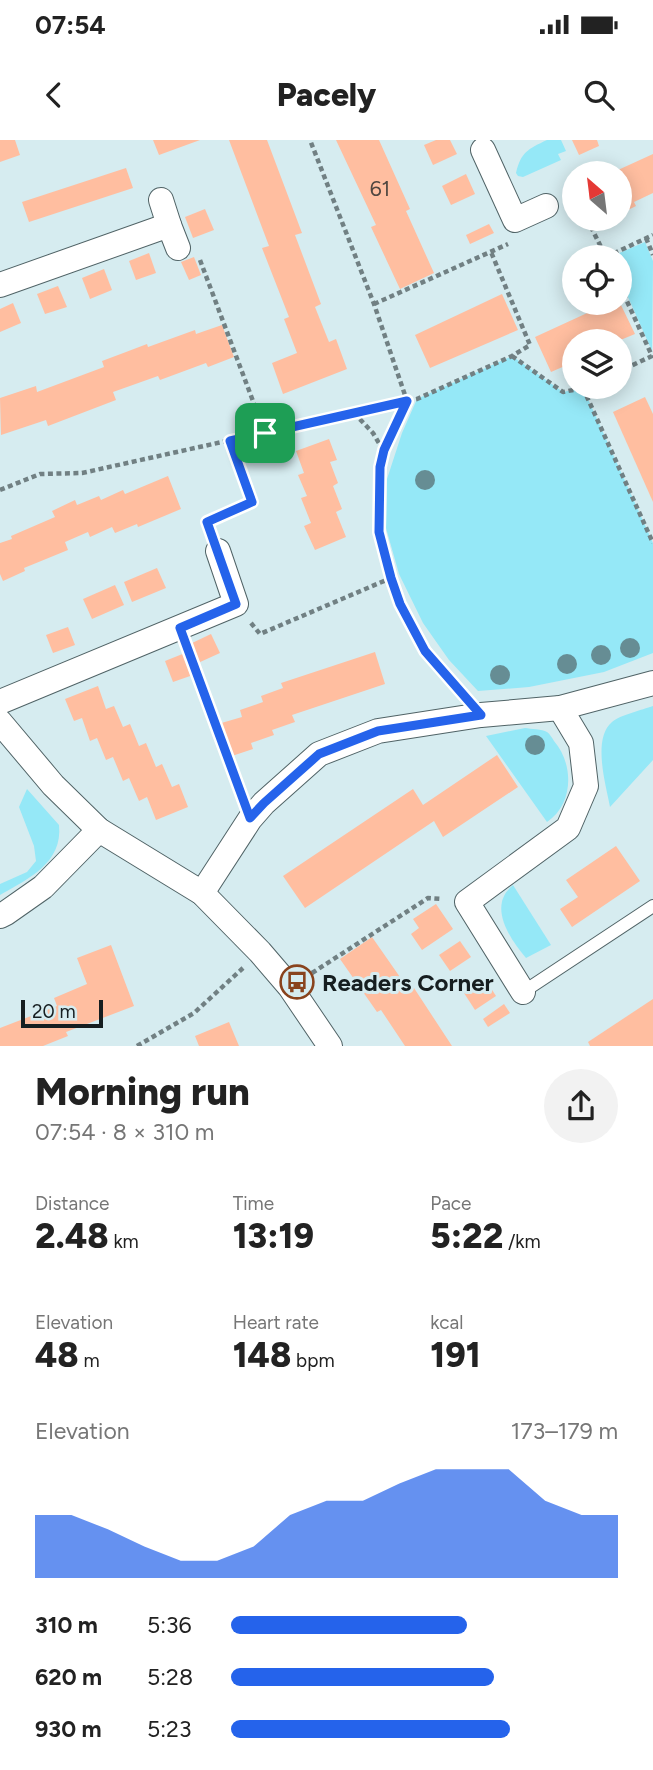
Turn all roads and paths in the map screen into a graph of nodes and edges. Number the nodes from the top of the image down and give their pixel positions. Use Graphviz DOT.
graph roads {
  1 [pos="310,140"];
  2 [pos="488,143"];
  3 [pos="161,200"];
  4 [pos="547,206"];
  5 [pos="169,225"];
  6 [pos="653,235"];
  7 [pos="646,238"];
  8 [pos="631,245"];
  9 [pos="178,248"];
  10 [pos="653,255"];
  11 [pos="0,285"];
  12 [pos="374,304"];
  13 [pos="632,312"];
  14 [pos="652,355"];
  15 [pos="512,356"];
  16 [pos="632,365"];
  17 [pos="562,391"];
  18 [pos="590,399"];
  19 [pos="407,401"];
  20 [pos="354,413"];
  21 [pos="265,433"];
  22 [pos="230,441"];
  23 [pos="384,450"];
  24 [pos="0,490"];
  25 [pos="653,543"];
  26 [pos="218,551"];
  27 [pos="391,578"];
  28 [pos="236,604"];
  29 [pos="180,628"];
  30 [pos="653,683"];
  31 [pos="0,702"];
  32 [pos="560,708"];
  33 [pos="481,715"];
  34 [pos="0,722"];
  35 [pos="250,818"];
  36 [pos="99,830"];
  37 [pos="202,893"];
  38 [pos="467,902"];
  39 [pos="653,906"];
  40 [pos="0,916"];
  41 [pos="260,952"];
  42 [pos="303,979"];
  43 [pos="523,992"];
  44 [pos="148,1043"];
  45 [pos="137,1045"];
  46 [pos="330,1045"];
  1 -- 12 [label="path"];
  2 -- 4 [label="street"];
  3 -- 5 [label="street"];
  5 -- 9 [label="street"];
  5 -- 11 [label="street"];
  6 -- 7 [label="path"];
  7 -- 8 [label="path"];
  7 -- 10 [label="path"];
  9 -- 21 [label="path"];
  12 -- 15 [label="path"];
  12 -- 19 [label="path"];
  13 -- 14 [label="path"];
  14 -- 16 [label="path"];
  15 -- 17 [label="path"];
  15 -- 19 [label="path"];
  18 -- 25 [label="path"];
  19 -- 20 [label="path"];
  19 -- 23 [label="path"];
  20 -- 21 [label="path"];
  20 -- 23 [label="path"];
  21 -- 22 [label="path"];
  22 -- 24 [label="path"];
  22 -- 26 [label="path"];
  23 -- 27 [label="path"];
  26 -- 28 [label="street"];
  27 -- 28 [label="path"];
  27 -- 33 [label="path"];
  28 -- 29 [label="street"];
  29 -- 31 [label="street"];
  29 -- 35 [label="path"];
  30 -- 32 [label="street"];
  32 -- 33 [label="street"];
  32 -- 38 [label="street"];
  33 -- 35 [label="street"];
  34 -- 36 [label="street"];
  35 -- 37 [label="street"];
  36 -- 37 [label="street"];
  36 -- 40 [label="street"];
  37 -- 41 [label="street"];
  38 -- 42 [label="path"];
  38 -- 43 [label="street"];
  39 -- 43 [label="lane"];
  41 -- 44 [label="path"];
  41 -- 46 [label="street"];
  44 -- 45 [label="path"];
}
